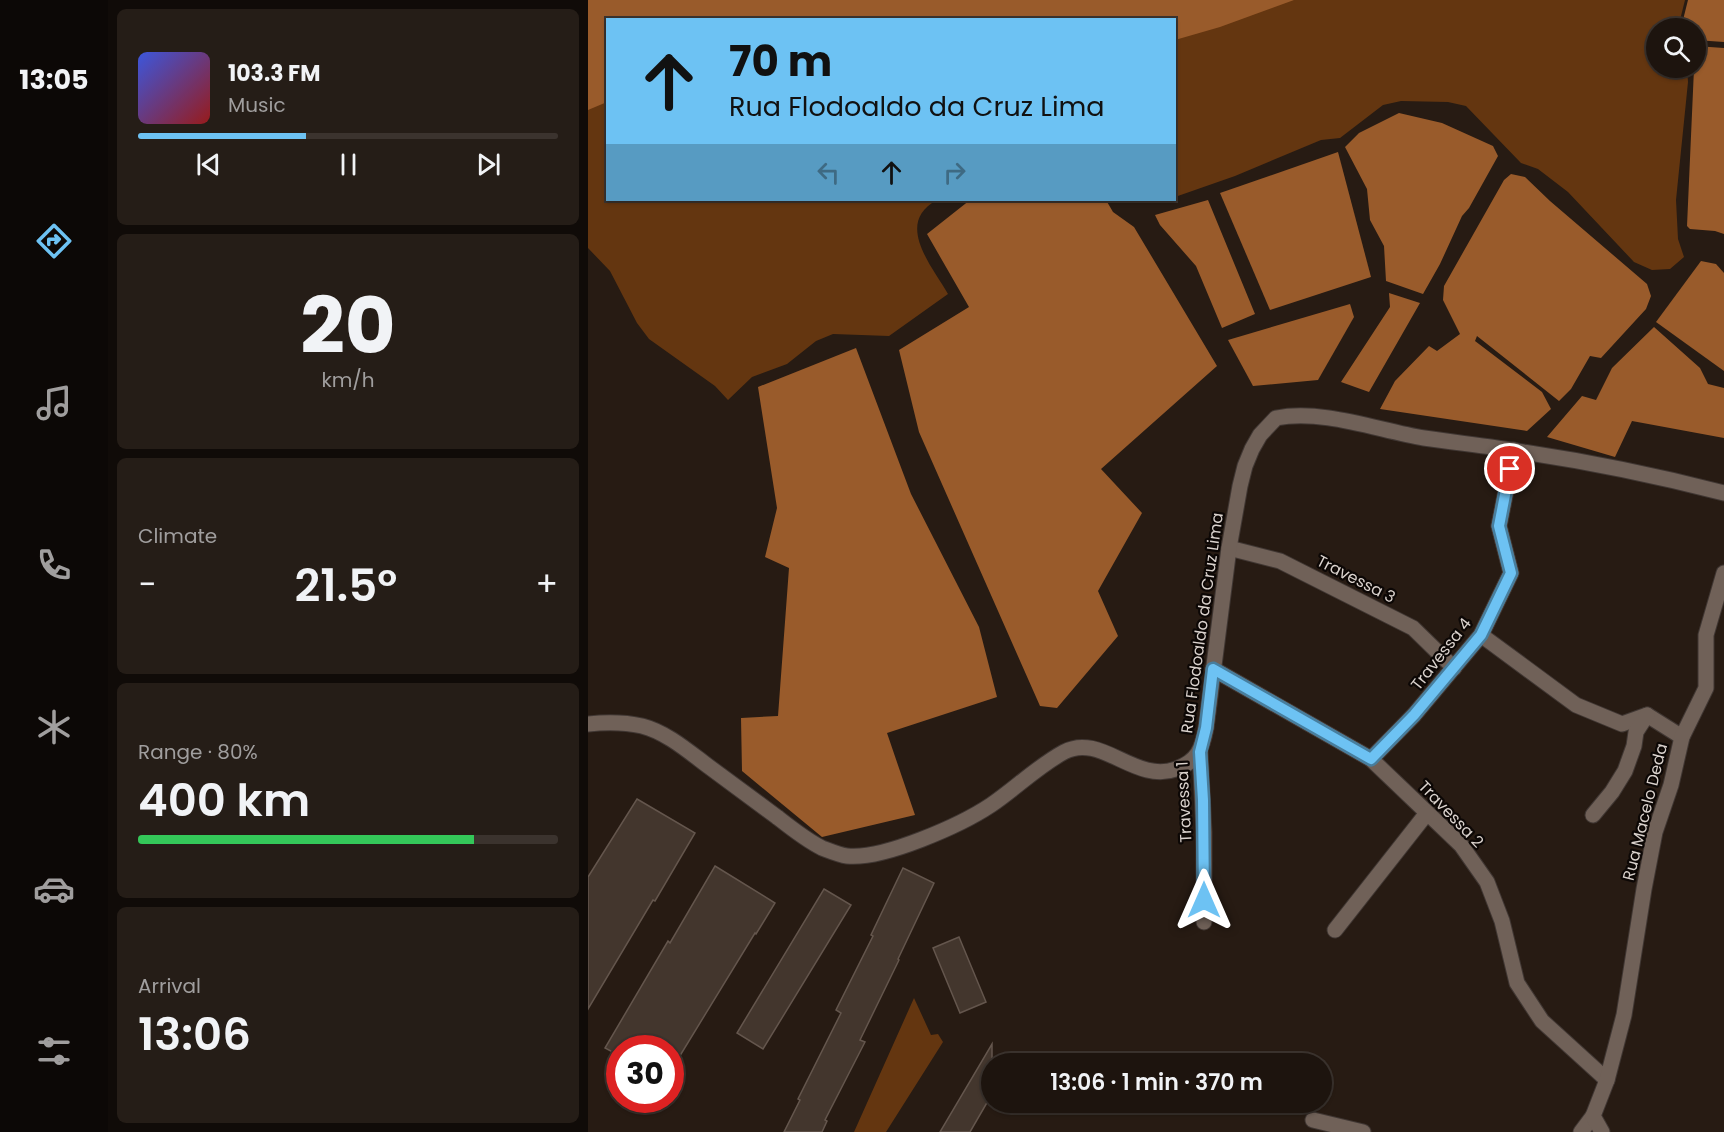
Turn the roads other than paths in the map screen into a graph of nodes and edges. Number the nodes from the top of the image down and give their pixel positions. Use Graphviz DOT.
graph roads {
  1 [pos="1514,450"];
  2 [pos="1724,493"];
  3 [pos="1228,548"];
  4 [pos="1724,573"];
  5 [pos="1481,635"];
  6 [pos="1454,668"];
  7 [pos="1213,669"];
  8 [pos="1647,715"];
  9 [pos="588,724"];
  10 [pos="1682,737"];
  11 [pos="1200,752"];
  12 [pos="1371,759"];
  13 [pos="1427,813"];
  14 [pos="1593,815"];
  15 [pos="1204,922"];
  16 [pos="1335,930"];
  17 [pos="1607,1080"];
  18 [pos="1593,1116"];
  19 [pos="1312,1120"];
  20 [pos="1582,1131"];
  21 [pos="1363,1132"];
  22 [pos="1568,1132"];
  23 [pos="1602,1132"];
  1 -- 2 [label="street, Rua Flodoaldo da Cruz Lima"];
  1 -- 3 [label="street, Rua Flodoaldo da Cruz Lima"];
  1 -- 5 [label="street, Travessa 4"];
  3 -- 6 [label="street, Travessa 3"];
  3 -- 7 [label="street, Rua Flodoaldo da Cruz Lima"];
  4 -- 10 [label="street, Rua Macelo Deda"];
  5 -- 6 [label="street, Travessa 4"];
  5 -- 8 [label="street"];
  6 -- 12 [label="street, Travessa 4"];
  7 -- 11 [label="street, Rua Flodoaldo da Cruz Lima"];
  7 -- 12 [label="street, Travessa 2"];
  8 -- 10 [label="street"];
  8 -- 14 [label="street"];
  9 -- 11 [label="street, Rua Flodoaldo da Cruz Lima"];
  10 -- 17 [label="street, Rua Macelo Deda"];
  11 -- 15 [label="street, Travessa 1"];
  12 -- 13 [label="street, Travessa 2"];
  13 -- 16 [label="street"];
  13 -- 17 [label="street, Travessa 2"];
  17 -- 18 [label="street, Rua Macelo Deda"];
  18 -- 20 [label="street, Rua Macelo Deda"];
  18 -- 23 [label="street"];
  19 -- 21 [label="street"];
  20 -- 22 [label="street"];
}
